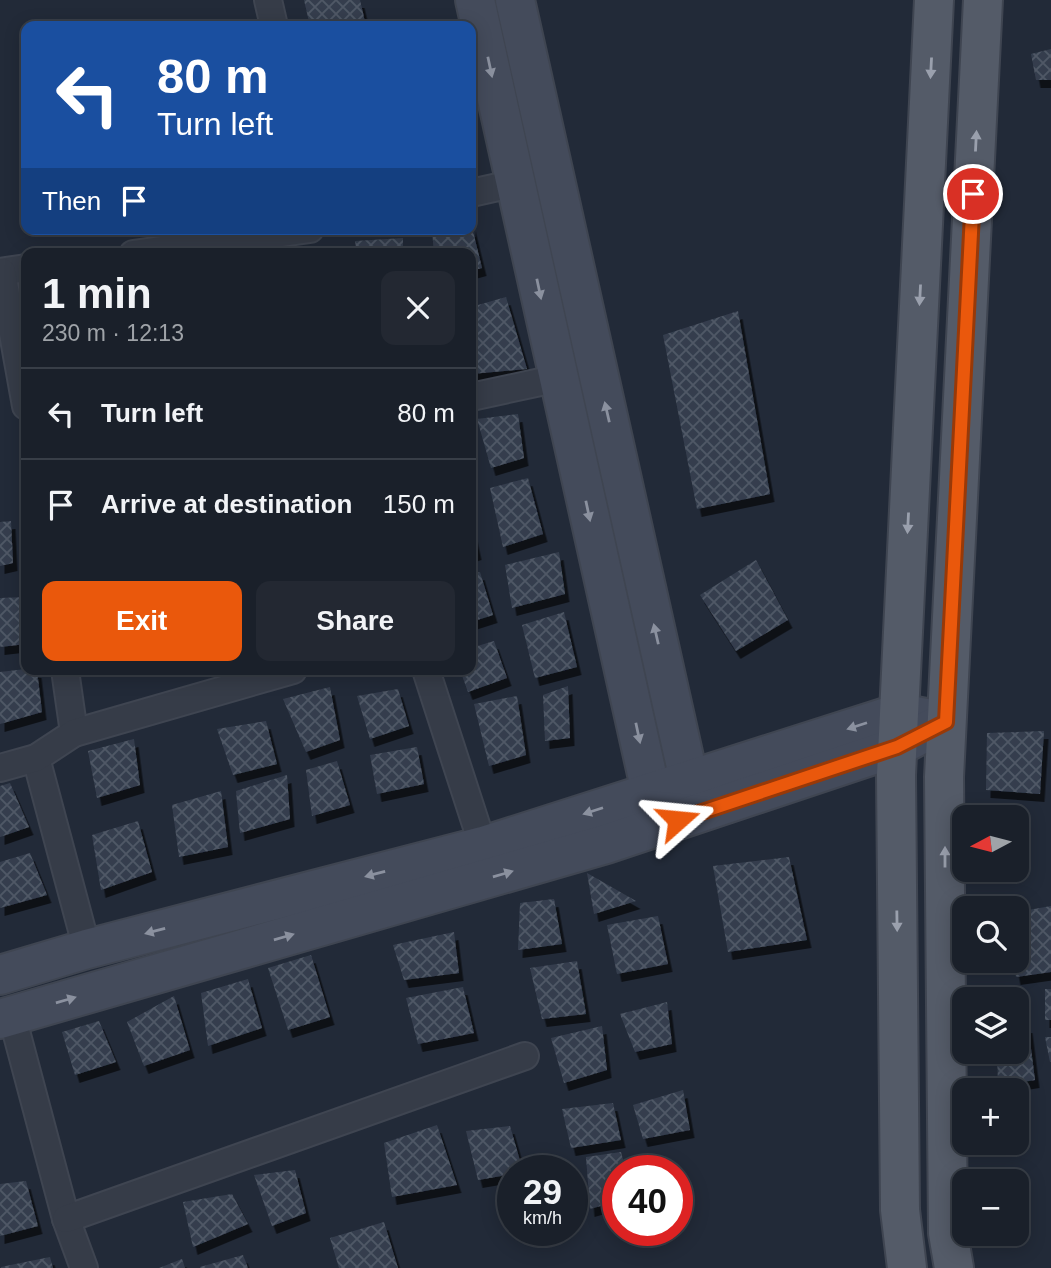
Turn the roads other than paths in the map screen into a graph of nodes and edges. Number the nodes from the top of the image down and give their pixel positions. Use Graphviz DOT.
graph roads {
  1 [pos="268,0"];
  2 [pos="475,0"];
  3 [pos="515,0"];
  4 [pos="934,0"];
  5 [pos="983,0"];
  6 [pos="273,21"];
  7 [pos="516,183"];
  8 [pos="476,192"];
  9 [pos="268,235"];
  10 [pos="175,248"];
  11 [pos="10,271"];
  12 [pos="21,364"];
  13 [pos="559,378"];
  14 [pos="476,396"];
  15 [pos="66,675"];
  16 [pos="276,675"];
  17 [pos="428,675"];
  18 [pos="946,722"];
  19 [pos="898,730"];
  20 [pos="74,733"];
  21 [pos="36,758"];
  22 [pos="0,768"];
  23 [pos="689,780"];
  24 [pos="651,792"];
  25 [pos="678,820"];
  26 [pos="483,846"];
  27 [pos="88,949"];
  28 [pos="0,975"];
  29 [pos="6,1018"];
  30 [pos="525,1056"];
  31 [pos="66,1219"];
  32 [pos="84,1268"];
  33 [pos="907,1268"];
  34 [pos="954,1268"];
  1 -- 6 [label="street"];
  2 -- 7 [label="street, one-way"];
  23 -- 3 [label="street, one-way"];
  4 -- 19 [label="main road, one-way"];
  18 -- 5 [label="main road, one-way"];
  7 -- 8 [label="street"];
  7 -- 13 [label="street, one-way"];
  9 -- 10 [label="street"];
  11 -- 12 [label="street"];
  13 -- 14 [label="street"];
  13 -- 24 [label="street, one-way"];
  15 -- 20 [label="street"];
  16 -- 20 [label="street"];
  17 -- 26 [label="street"];
  18 -- 19 [label="street"];
  34 -- 18 [label="main road, one-way"];
  19 -- 23 [label="street, one-way"];
  19 -- 25 [label="street"];
  19 -- 33 [label="main road, one-way"];
  20 -- 21 [label="street"];
  21 -- 22 [label="street"];
  21 -- 27 [label="street"];
  23 -- 24 [label="street"];
  23 -- 25 [label="street"];
  24 -- 25 [label="street"];
  24 -- 26 [label="street, one-way"];
  29 -- 25 [label="street, one-way"];
  26 -- 27 [label="street, one-way"];
  27 -- 28 [label="street"];
  29 -- 31 [label="street"];
  30 -- 31 [label="street"];
  31 -- 32 [label="street"];
}
